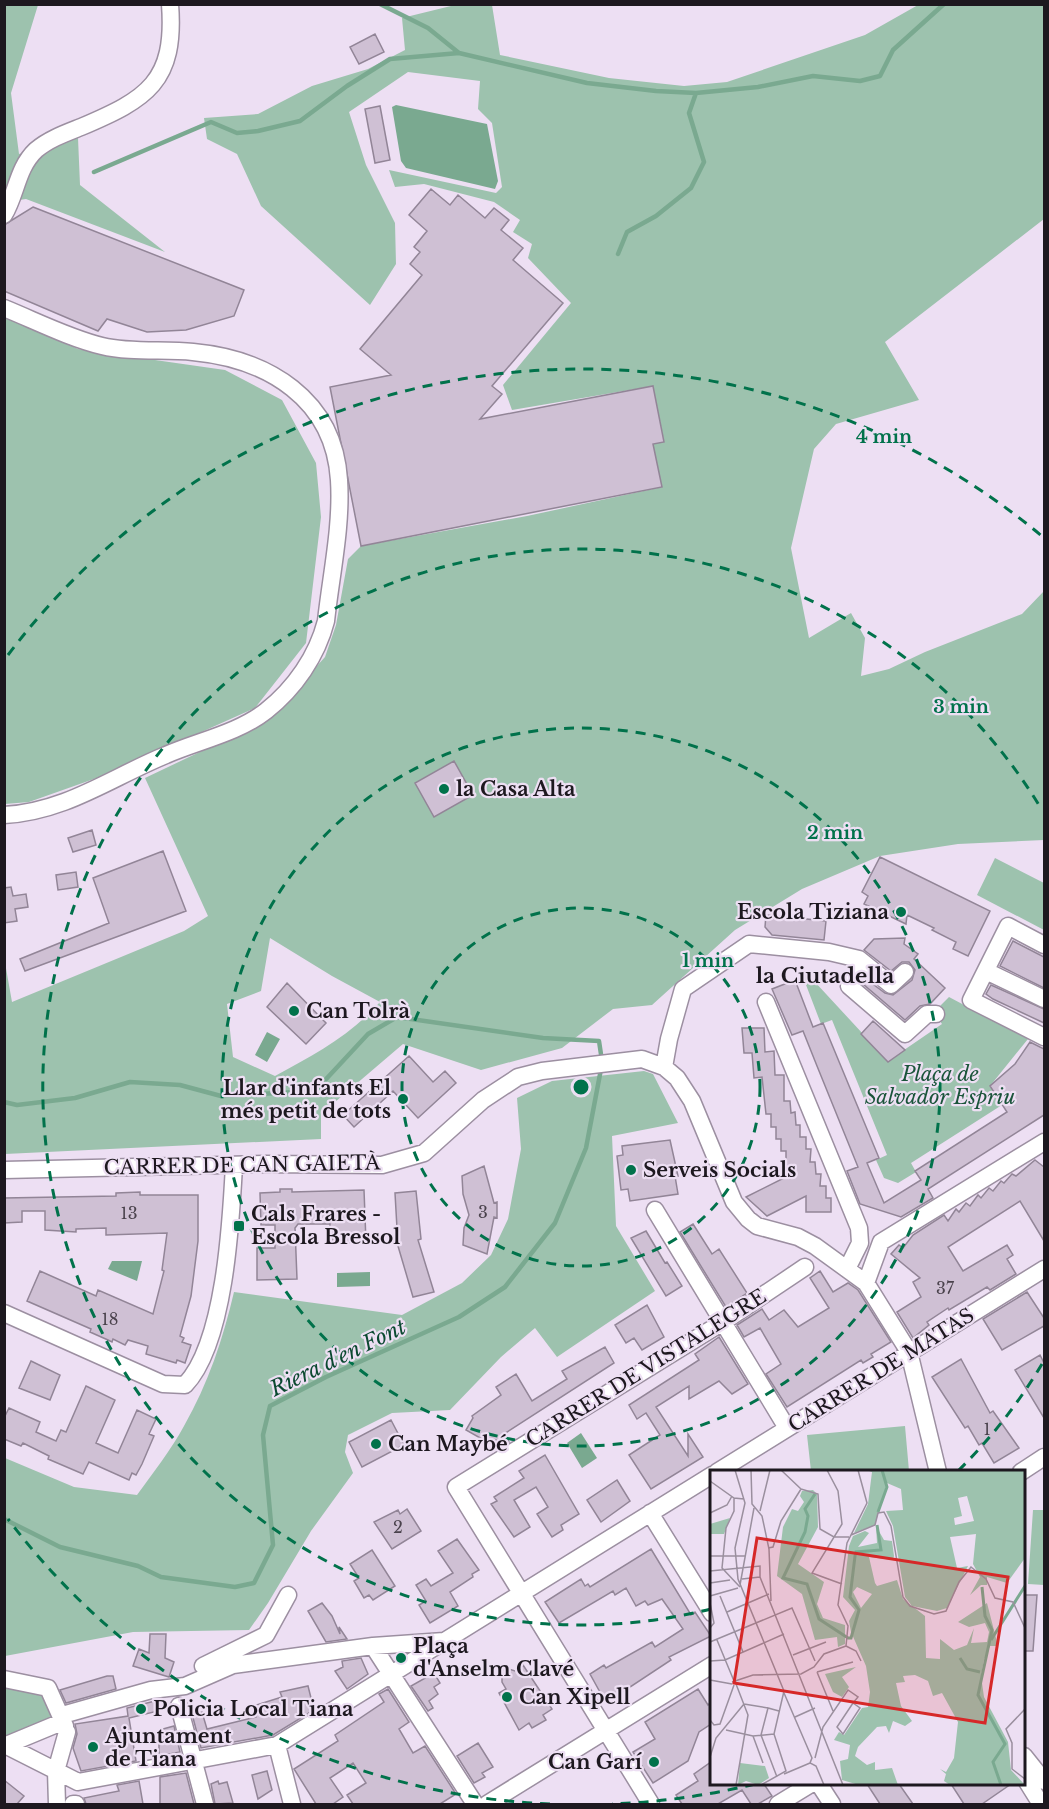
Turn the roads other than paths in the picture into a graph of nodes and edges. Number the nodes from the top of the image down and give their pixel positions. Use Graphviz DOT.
graph roads {
  1 [pos="171,4"];
  2 [pos="4,215"];
  3 [pos="4,308"];
  4 [pos="4,815"];
  5 [pos="1044,945"];
  6 [pos="864,963"];
  7 [pos="986,971"];
  8 [pos="905,972"];
  9 [pos="1044,999"];
  10 [pos="766,1002"];
  11 [pos="936,1014"];
  12 [pos="1044,1037"];
  13 [pos="664,1066"];
  14 [pos="1044,1142"];
  15 [pos="234,1165"];
  16 [pos="4,1170"];
  17 [pos="655,1210"];
  18 [pos="860,1235"];
  19 [pos="878,1251"];
  20 [pos="805,1267"];
  21 [pos="848,1267"];
  22 [pos="1044,1269"];
  23 [pos="866,1283"];
  24 [pos="4,1313"];
  25 [pos="723,1322"];
  26 [pos="909,1352"];
  27 [pos="787,1428"];
  28 [pos="1044,1457"];
  29 [pos="720,1470"];
  30 [pos="938,1470"];
  31 [pos="1023,1470"];
  32 [pos="710,1476"];
  33 [pos="650,1513"];
  34 [pos="520,1592"];
  35 [pos="288,1595"];
  36 [pos="710,1611"];
  37 [pos="445,1641"];
  38 [pos="373,1646"];
  39 [pos="710,1666"];
  40 [pos="392,1676"];
  41 [pos="4,1679"];
  42 [pos="174,1687"];
  43 [pos="179,1706"];
  44 [pos="65,1726"];
  45 [pos="604,1730"];
  46 [pos="277,1744"];
  47 [pos="6,1746"];
  48 [pos="1025,1758"];
  49 [pos="194,1762"];
  50 [pos="56,1771"];
  51 [pos="1025,1780"];
  52 [pos="1044,1781"];
  53 [pos="809,1785"];
  54 [pos="820,1785"];
  55 [pos="1040,1801"];
  56 [pos="57,1804"];
  57 [pos="205,1804"];
  58 [pos="292,1804"];
  59 [pos="475,1804"];
  60 [pos="487,1804"];
  61 [pos="651,1804"];
  62 [pos="778,1804"];
  63 [pos="832,1804"];
  1 -- 2 [label="street"];
  3 -- 4 [label="street"];
  5 -- 7 [label="street"];
  6 -- 8 [label="street"];
  6 -- 11 [label="street"];
  6 -- 13 [label="street"];
  7 -- 9 [label="street"];
  7 -- 12 [label="street"];
  10 -- 18 [label="street"];
  13 -- 15 [label="street, CARRER DE CAN GAIETÀ"];
  13 -- 21 [label="street"];
  14 -- 19 [label="street"];
  15 -- 16 [label="street, CARRER DE CAN GAIETÀ"];
  15 -- 24 [label="street"];
  17 -- 25 [label="street"];
  18 -- 19 [label="street"];
  18 -- 21 [label="street"];
  19 -- 21 [label="street"];
  19 -- 23 [label="street"];
  20 -- 25 [label="street, CARRER DE VISTALEGRE"];
  21 -- 23 [label="street"];
  22 -- 26 [label="street, CARRER DE MATAS"];
  23 -- 26 [label="street"];
  25 -- 27 [label="street"];
  25 -- 34 [label="street, CARRER DE VISTALEGRE"];
  26 -- 27 [label="street, CARRER DE MATAS"];
  26 -- 30 [label="street"];
  27 -- 29 [label="street, CARRER DE MATAS"];
  28 -- 31 [label="street"];
  32 -- 33 [label="street"];
  33 -- 34 [label="street"];
  33 -- 36 [label="street"];
  34 -- 37 [label="street"];
  34 -- 45 [label="street"];
  35 -- 42 [label="street"];
  37 -- 38 [label="street"];
  37 -- 40 [label="street"];
  38 -- 40 [label="street"];
  38 -- 42 [label="street"];
  39 -- 45 [label="street"];
  40 -- 46 [label="street"];
  40 -- 59 [label="street"];
  41 -- 44 [label="street"];
  42 -- 44 [label="street"];
  43 -- 49 [label="street"];
  44 -- 47 [label="street"];
  44 -- 50 [label="street"];
  45 -- 60 [label="street"];
  45 -- 61 [label="street"];
  46 -- 49 [label="street"];
  46 -- 58 [label="street"];
  47 -- 50 [label="street"];
  48 -- 52 [label="street"];
  49 -- 50 [label="street"];
  49 -- 57 [label="street"];
  50 -- 56 [label="street"];
  51 -- 55 [label="street"];
  53 -- 62 [label="street"];
  54 -- 63 [label="street"];
}
